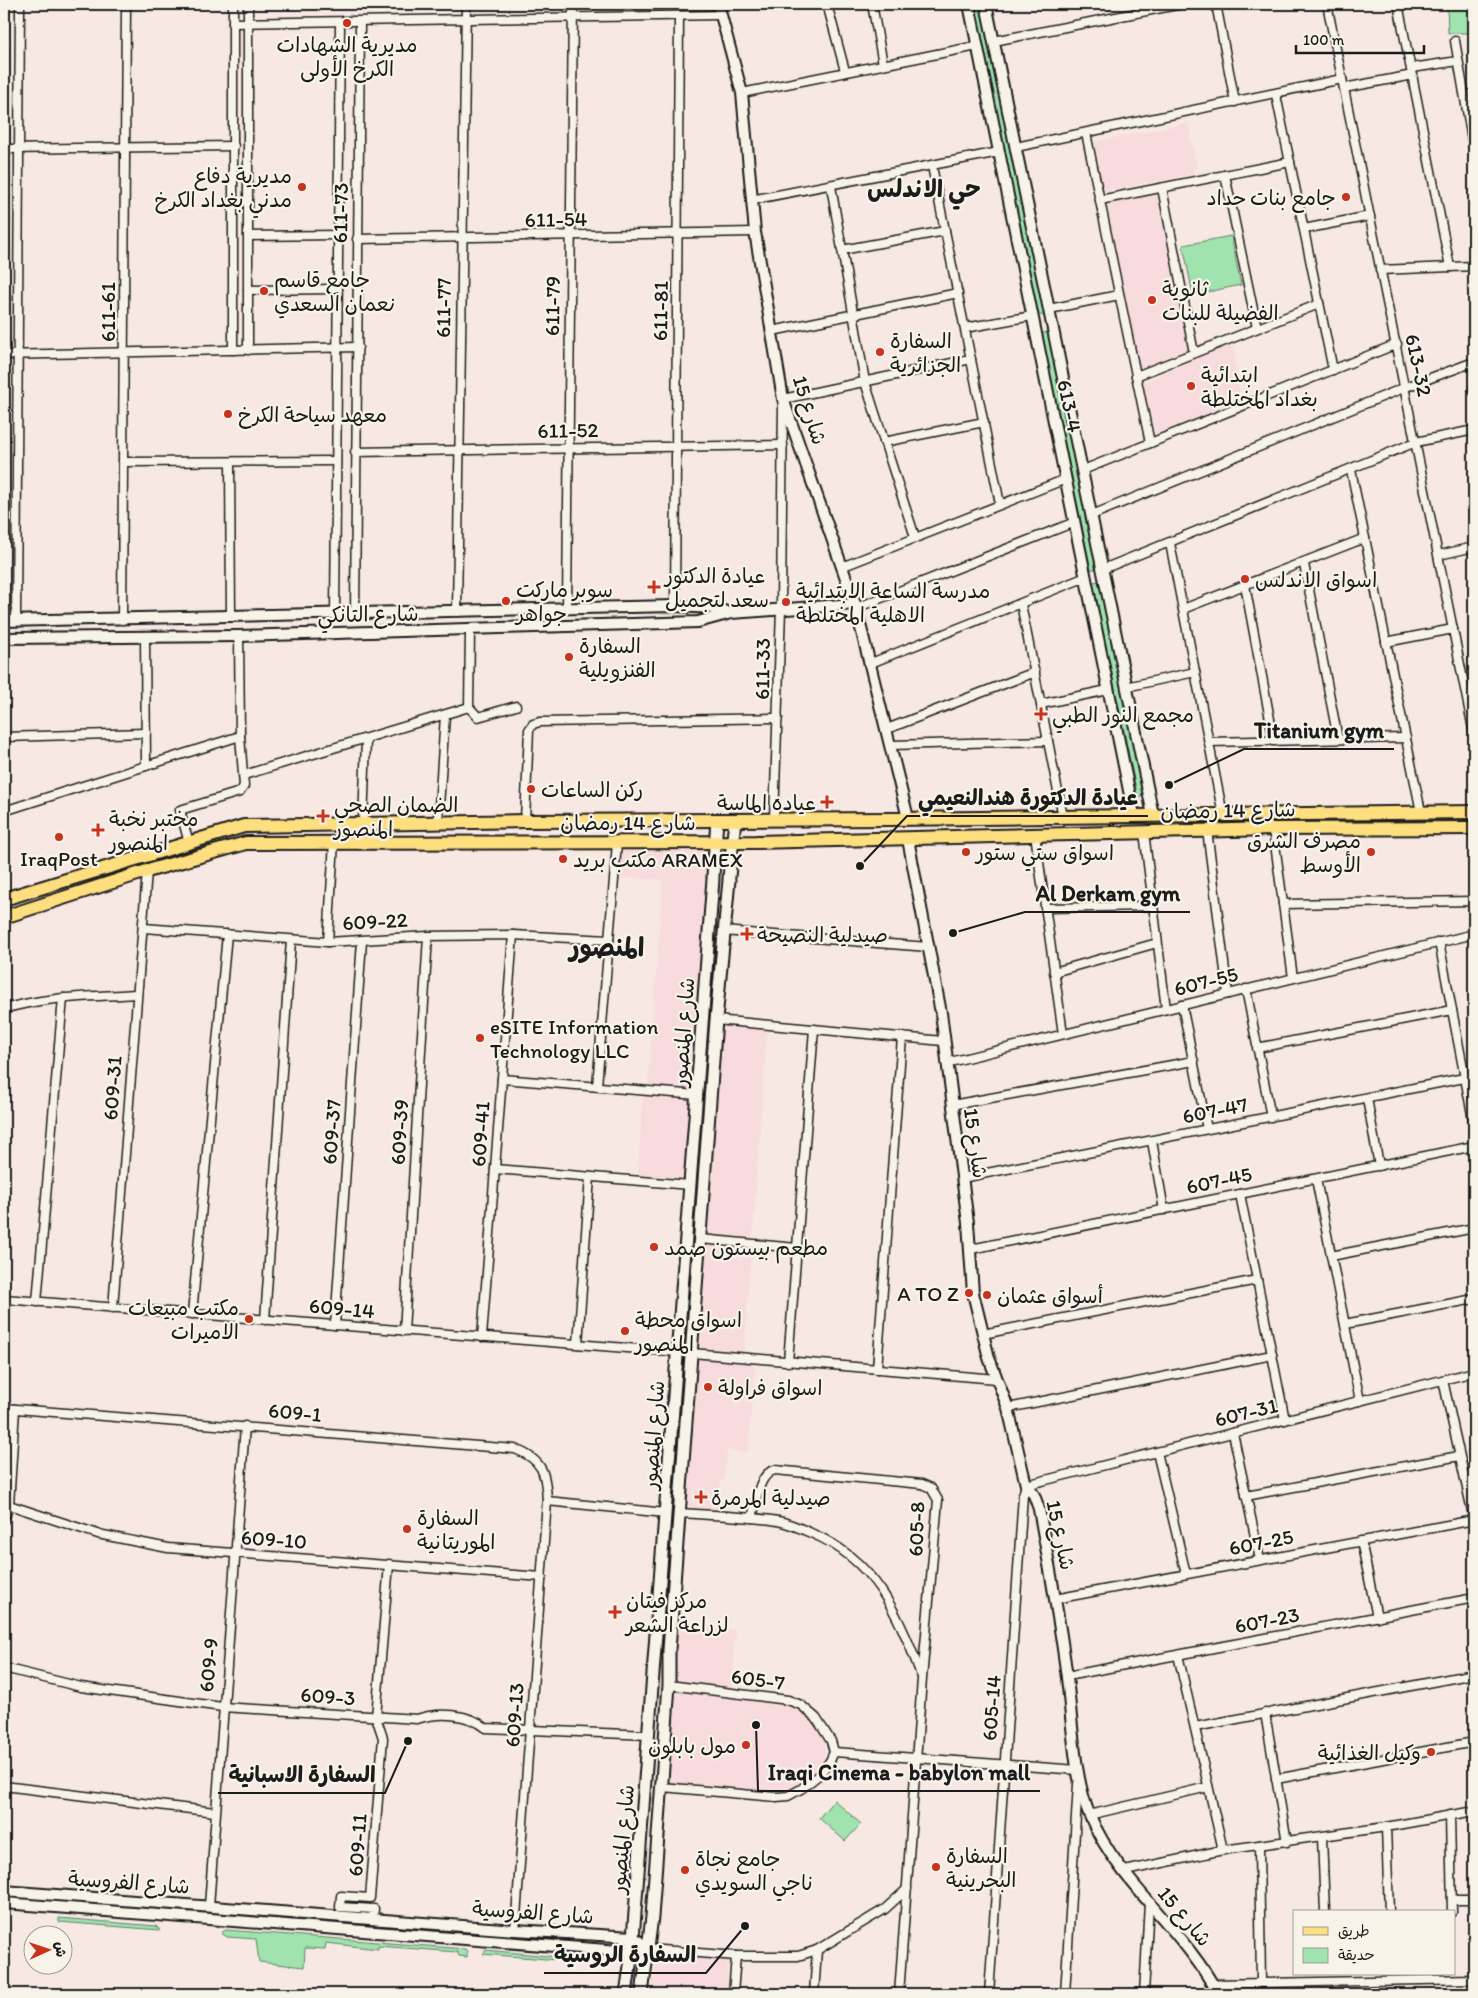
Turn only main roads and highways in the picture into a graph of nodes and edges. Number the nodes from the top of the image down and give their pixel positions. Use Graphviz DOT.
graph roads {
  1 [pos="1474,812"];
  2 [pos="717,820"];
  3 [pos="735,820"];
  4 [pos="1474,828"];
  5 [pos="715,842"];
  6 [pos="733,842"];
  7 [pos="4,899"];
  8 [pos="4,917"];
  9 [pos="626,1994"];
  10 [pos="642,1994"];
  1 -- 3 [label="main road, شارع 14 رمضان"];
  2 -- 3 [label="main road, شارع 14 رمضان"];
  2 -- 5 [label="main road, شارع المنصور"];
  2 -- 7 [label="main road, شارع 14 رمضان"];
  3 -- 6 [label="main road, شارع المنصور"];
  4 -- 6 [label="main road, شارع 14 رمضان"];
  5 -- 6 [label="main road, شارع 14 رمضان"];
  5 -- 8 [label="main road, شارع 14 رمضان"];
  5 -- 9 [label="main road, شارع المنصور"];
  6 -- 10 [label="main road, شارع المنصور"];
}
